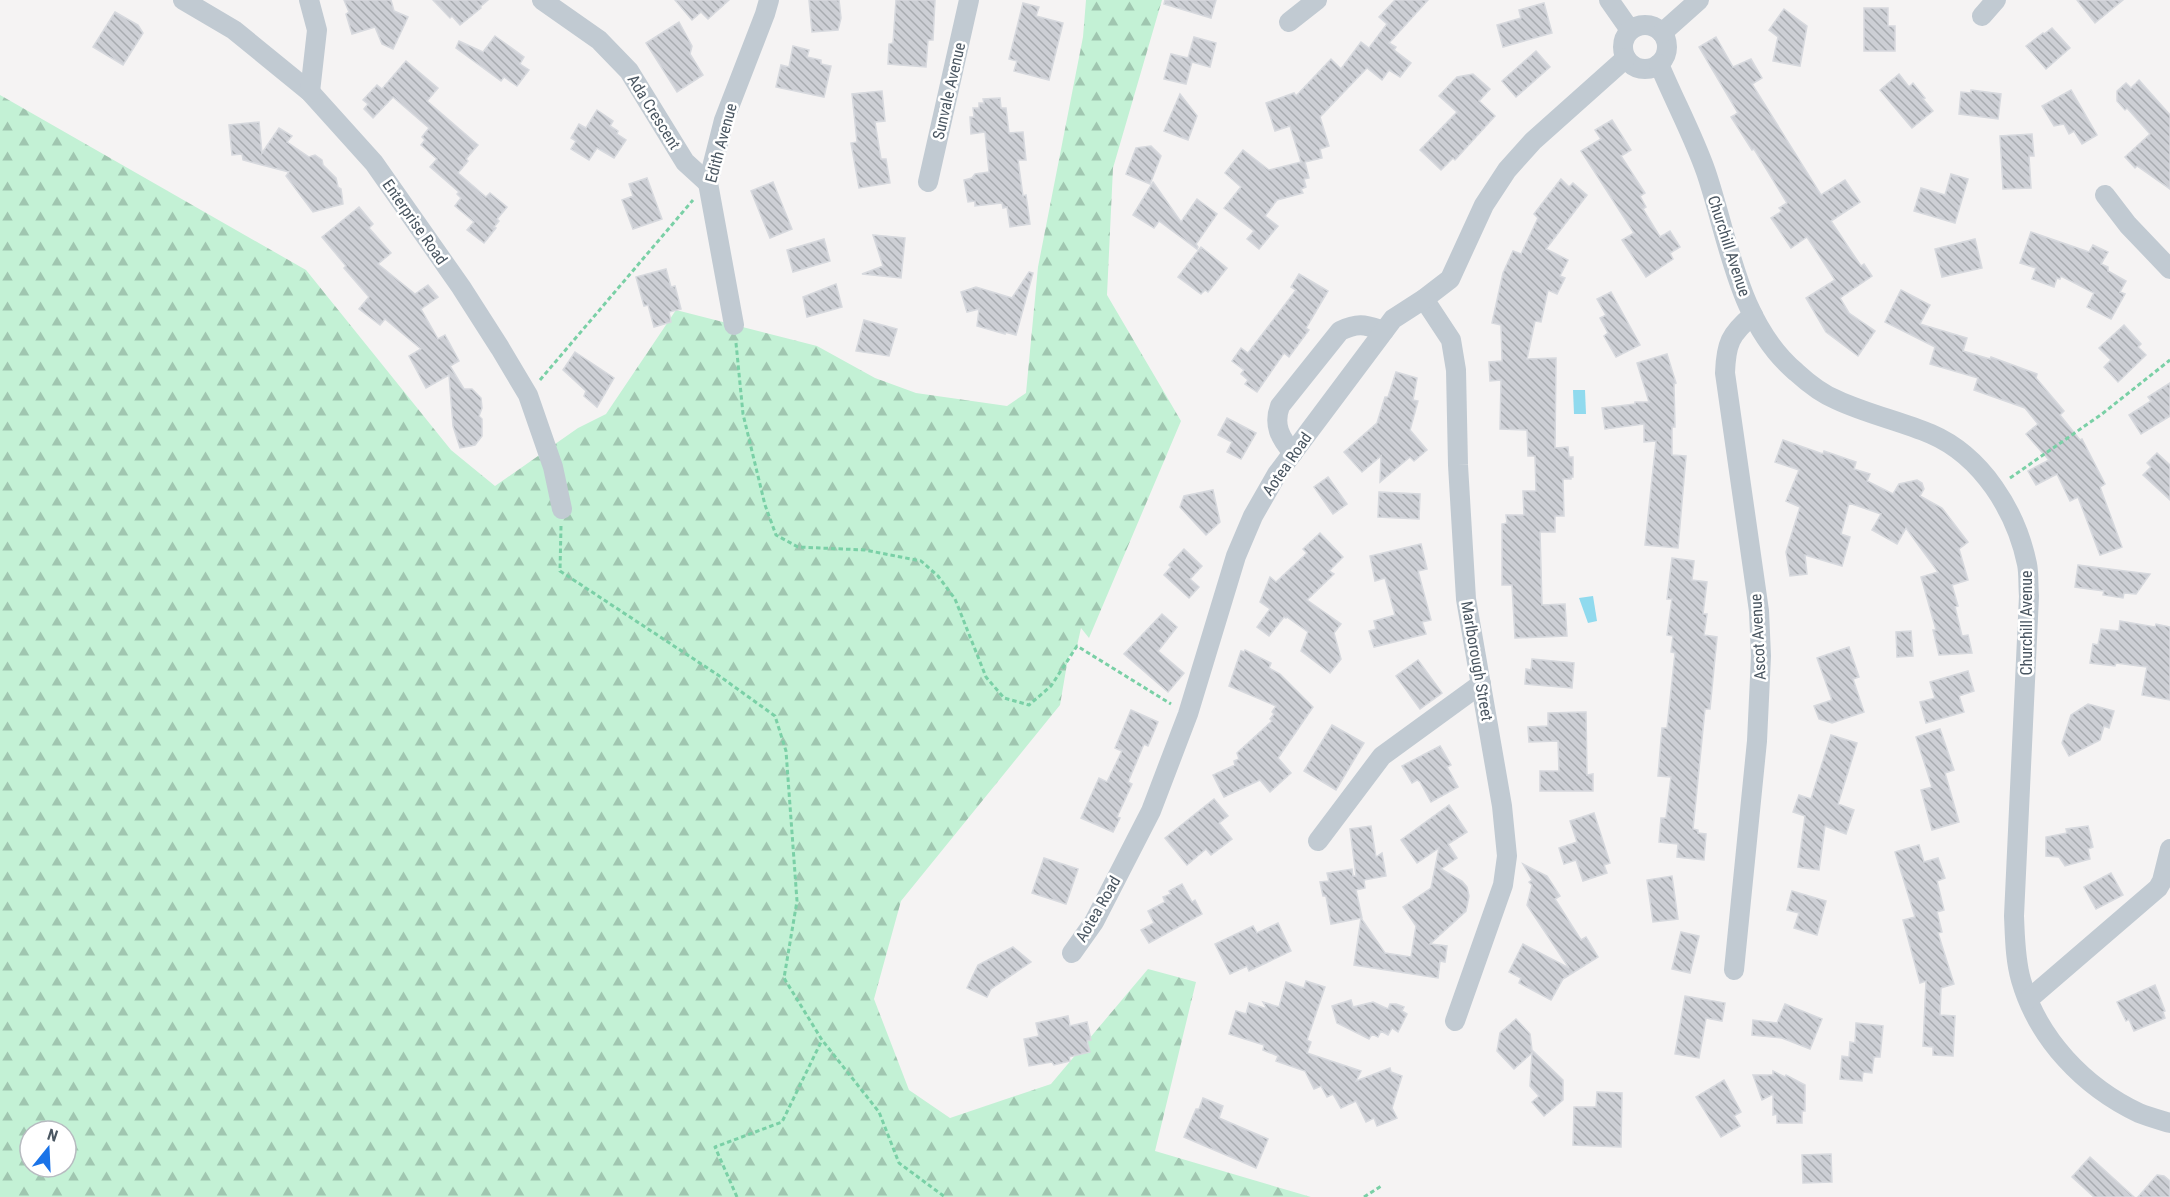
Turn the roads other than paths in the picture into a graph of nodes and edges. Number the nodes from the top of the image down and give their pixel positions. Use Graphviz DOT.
graph roads {
  1 [pos="183,0"];
  2 [pos="309,0"];
  3 [pos="542,0"];
  4 [pos="769,0"];
  5 [pos="969,0"];
  6 [pos="1317,0"];
  7 [pos="1609,0"];
  8 [pos="1699,0"];
  9 [pos="1996,0"];
  10 [pos="1982,16"];
  11 [pos="1289,21"];
  12 [pos="1630,30"];
  13 [pos="1662,33"];
  14 [pos="1626,58"];
  15 [pos="1659,64"];
  16 [pos="310,92"];
  17 [pos="928,182"];
  18 [pos="708,183"];
  19 [pos="2105,195"];
  20 [pos="2170,269"];
  21 [pos="1424,299"];
  22 [pos="1753,315"];
  23 [pos="734,326"];
  24 [pos="1384,331"];
  25 [pos="1293,453"];
  26 [pos="562,509"];
  27 [pos="1481,684"];
  28 [pos="1318,841"];
  29 [pos="2170,849"];
  30 [pos="1072,953"];
  31 [pos="1734,970"];
  32 [pos="2030,999"];
  33 [pos="1455,1022"];
  34 [pos="2170,1123"];
  1 -- 16 [label="street, Enterprise Road"];
  2 -- 16 [label="street"];
  3 -- 18 [label="street, Ada Crescent"];
  4 -- 18 [label="street, Edith Avenue"];
  5 -- 17 [label="street, Sunvale Avenue"];
  6 -- 11 [label="street"];
  7 -- 12 [label="street"];
  8 -- 13 [label="street"];
  9 -- 10 [label="street"];
  12 -- 13 [label="street"];
  12 -- 14 [label="street"];
  13 -- 15 [label="street"];
  14 -- 15 [label="street"];
  14 -- 21 [label="street, Aotea Road"];
  15 -- 22 [label="street, Churchill Avenue"];
  16 -- 26 [label="street, Enterprise Road"];
  18 -- 23 [label="street, Edith Avenue"];
  19 -- 20 [label="street"];
  21 -- 24 [label="street, Aotea Road"];
  21 -- 27 [label="street, Marlborough Street"];
  22 -- 31 [label="street, Ascot Avenue"];
  22 -- 32 [label="street, Churchill Avenue"];
  24 -- 25 [label="street, Aotea Road"];
  24 -- 25 [label="street"];
  25 -- 30 [label="street, Aotea Road"];
  27 -- 28 [label="street"];
  27 -- 33 [label="street, Marlborough Street"];
  29 -- 32 [label="street"];
  32 -- 34 [label="street, Churchill Avenue"];
}
